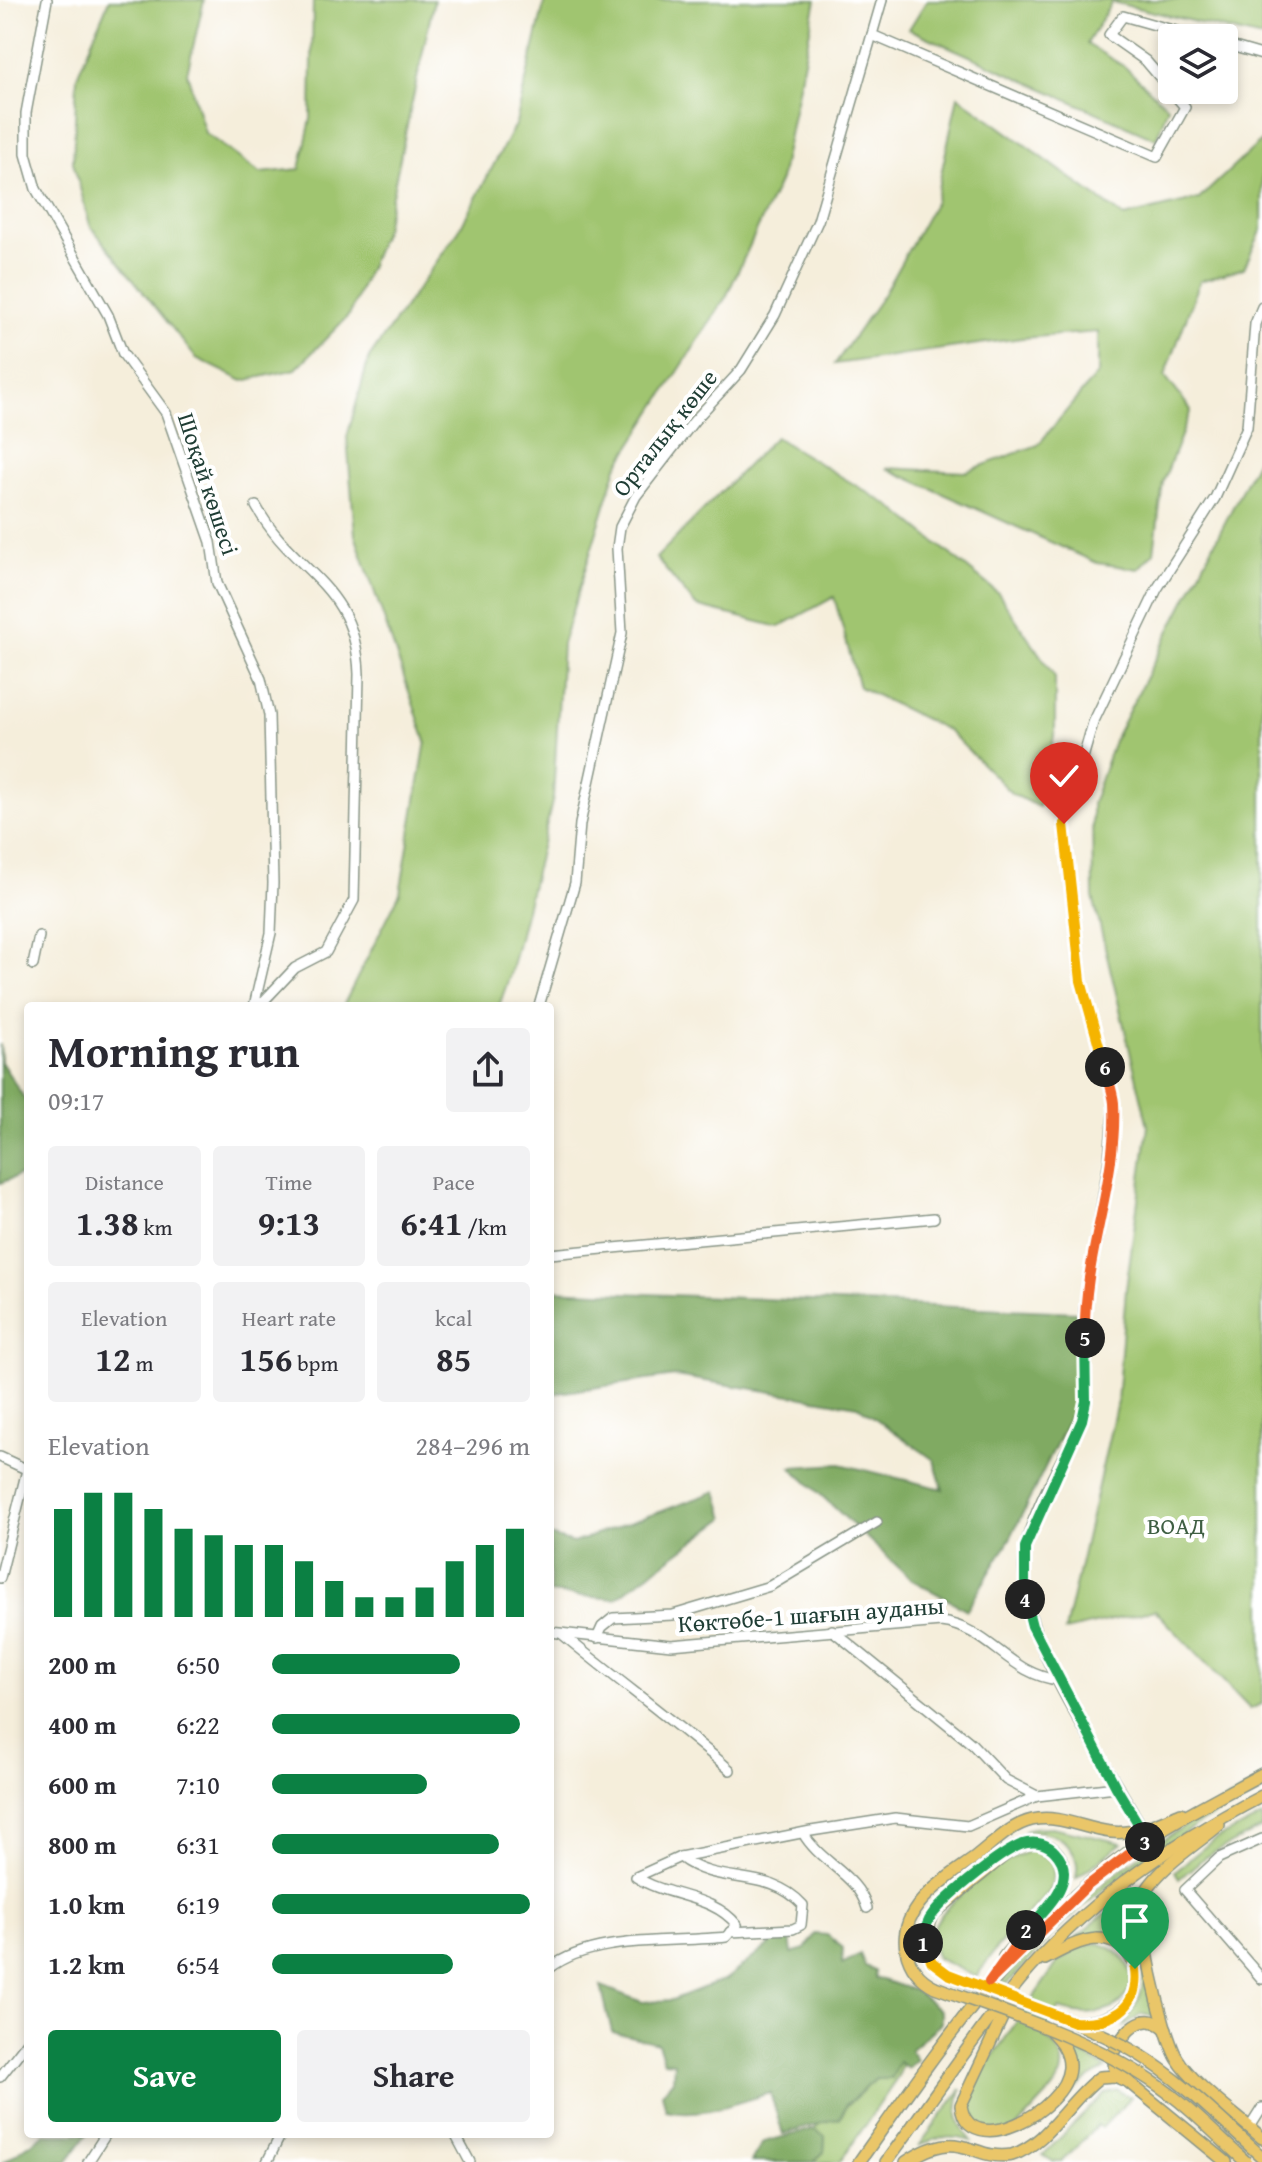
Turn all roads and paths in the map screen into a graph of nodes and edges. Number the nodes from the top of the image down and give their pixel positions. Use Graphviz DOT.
graph roads {
  1 [pos="47,0"];
  2 [pos="882,0"];
  3 [pos="1158,26"];
  4 [pos="872,35"];
  5 [pos="1238,48"];
  6 [pos="1262,55"];
  7 [pos="1158,75"];
  8 [pos="1182,104"];
  9 [pos="1262,307"];
  10 [pos="256,506"];
  11 [pos="39,936"];
  12 [pos="33,965"];
  13 [pos="257,1002"];
  14 [pos="260,1002"];
  15 [pos="540,1002"];
  16 [pos="934,1218"];
  17 [pos="554,1254"];
  18 [pos="0,1457"];
  19 [pos="24,1467"];
  20 [pos="24,1480"];
  21 [pos="877,1522"];
  22 [pos="0,1578"];
  23 [pos="832,1629"];
  24 [pos="554,1633"];
  25 [pos="562,1634"];
  26 [pos="597,1638"];
  27 [pos="1059,1680"];
  28 [pos="730,1770"];
  29 [pos="1262,1774"];
  30 [pos="1116,1787"];
  31 [pos="1037,1796"];
  32 [pos="1262,1796"];
  33 [pos="1241,1807"];
  34 [pos="803,1833"];
  35 [pos="1146,1834"];
  36 [pos="1262,1839"];
  37 [pos="680,1857"];
  38 [pos="867,1908"];
  39 [pos="730,1932"];
  40 [pos="554,1965"];
  41 [pos="1031,1968"];
  42 [pos="1262,1979"];
  43 [pos="1020,1980"];
  44 [pos="989,1982"];
  45 [pos="1074,2022"];
  46 [pos="1050,2029"];
  47 [pos="1166,2029"];
  48 [pos="24,2046"];
  49 [pos="0,2077"];
  50 [pos="1124,2080"];
  51 [pos="1262,2108"];
  52 [pos="1250,2127"];
  53 [pos="103,2138"];
  54 [pos="279,2138"];
  55 [pos="457,2138"];
  56 [pos="1262,2138"];
  57 [pos="1262,2157"];
  58 [pos="88,2162"];
  59 [pos="267,2162"];
  60 [pos="470,2162"];
  61 [pos="859,2162"];
  62 [pos="886,2162"];
  63 [pos="906,2162"];
  64 [pos="1226,2162"];
  65 [pos="1246,2162"];
  1 -- 13 [label="street, Шоқай көшесі"];
  2 -- 4 [label="street, Орталық көше"];
  3 -- 7 [label="street"];
  4 -- 8 [label="street"];
  4 -- 15 [label="street, Орталық көше"];
  5 -- 6 [label="street"];
  9 -- 27 [label="street"];
  10 -- 14 [label="street"];
  11 -- 12 [label="street"];
  16 -- 17 [label="street"];
  18 -- 19 [label="street"];
  20 -- 22 [label="street"];
  21 -- 26 [label="street"];
  23 -- 26 [label="street, Көктөбе-1 шағын ауданы"];
  23 -- 27 [label="street, Көктөбе-1 шағын ауданы"];
  23 -- 31 [label="street"];
  24 -- 25 [label="street, Көктөбе-1 шағын ауданы"];
  25 -- 26 [label="street, Көктөбе-1 шағын ауданы"];
  25 -- 28 [label="street"];
  27 -- 30 [label="street"];
  29 -- 35 [label="main road"];
  30 -- 31 [label="street"];
  30 -- 35 [label="street"];
  31 -- 34 [label="street"];
  32 -- 33 [label="main road"];
  33 -- 41 [label="main road"];
  33 -- 47 [label="main road"];
  34 -- 37 [label="street"];
  34 -- 38 [label="street"];
  35 -- 44 [label="main road"];
  35 -- 46 [label="main road, bridge"];
  36 -- 42 [label="street"];
  37 -- 39 [label="street"];
  37 -- 39 [label="street"];
  39 -- 40 [label="street"];
  41 -- 43 [label="main road"];
  41 -- 45 [label="main road"];
  43 -- 46 [label="main road"];
  43 -- 62 [label="main road"];
  44 -- 45 [label="main road, bridge"];
  44 -- 61 [label="main road"];
  45 -- 57 [label="main road, bridge"];
  46 -- 65 [label="main road, bridge"];
  47 -- 50 [label="main road"];
  47 -- 52 [label="main road"];
  48 -- 49 [label="street"];
  50 -- 63 [label="main road"];
  50 -- 64 [label="main road"];
  51 -- 52 [label="street"];
  52 -- 56 [label="main road"];
  53 -- 58 [label="street"];
  54 -- 59 [label="street"];
  55 -- 60 [label="street"];
}
